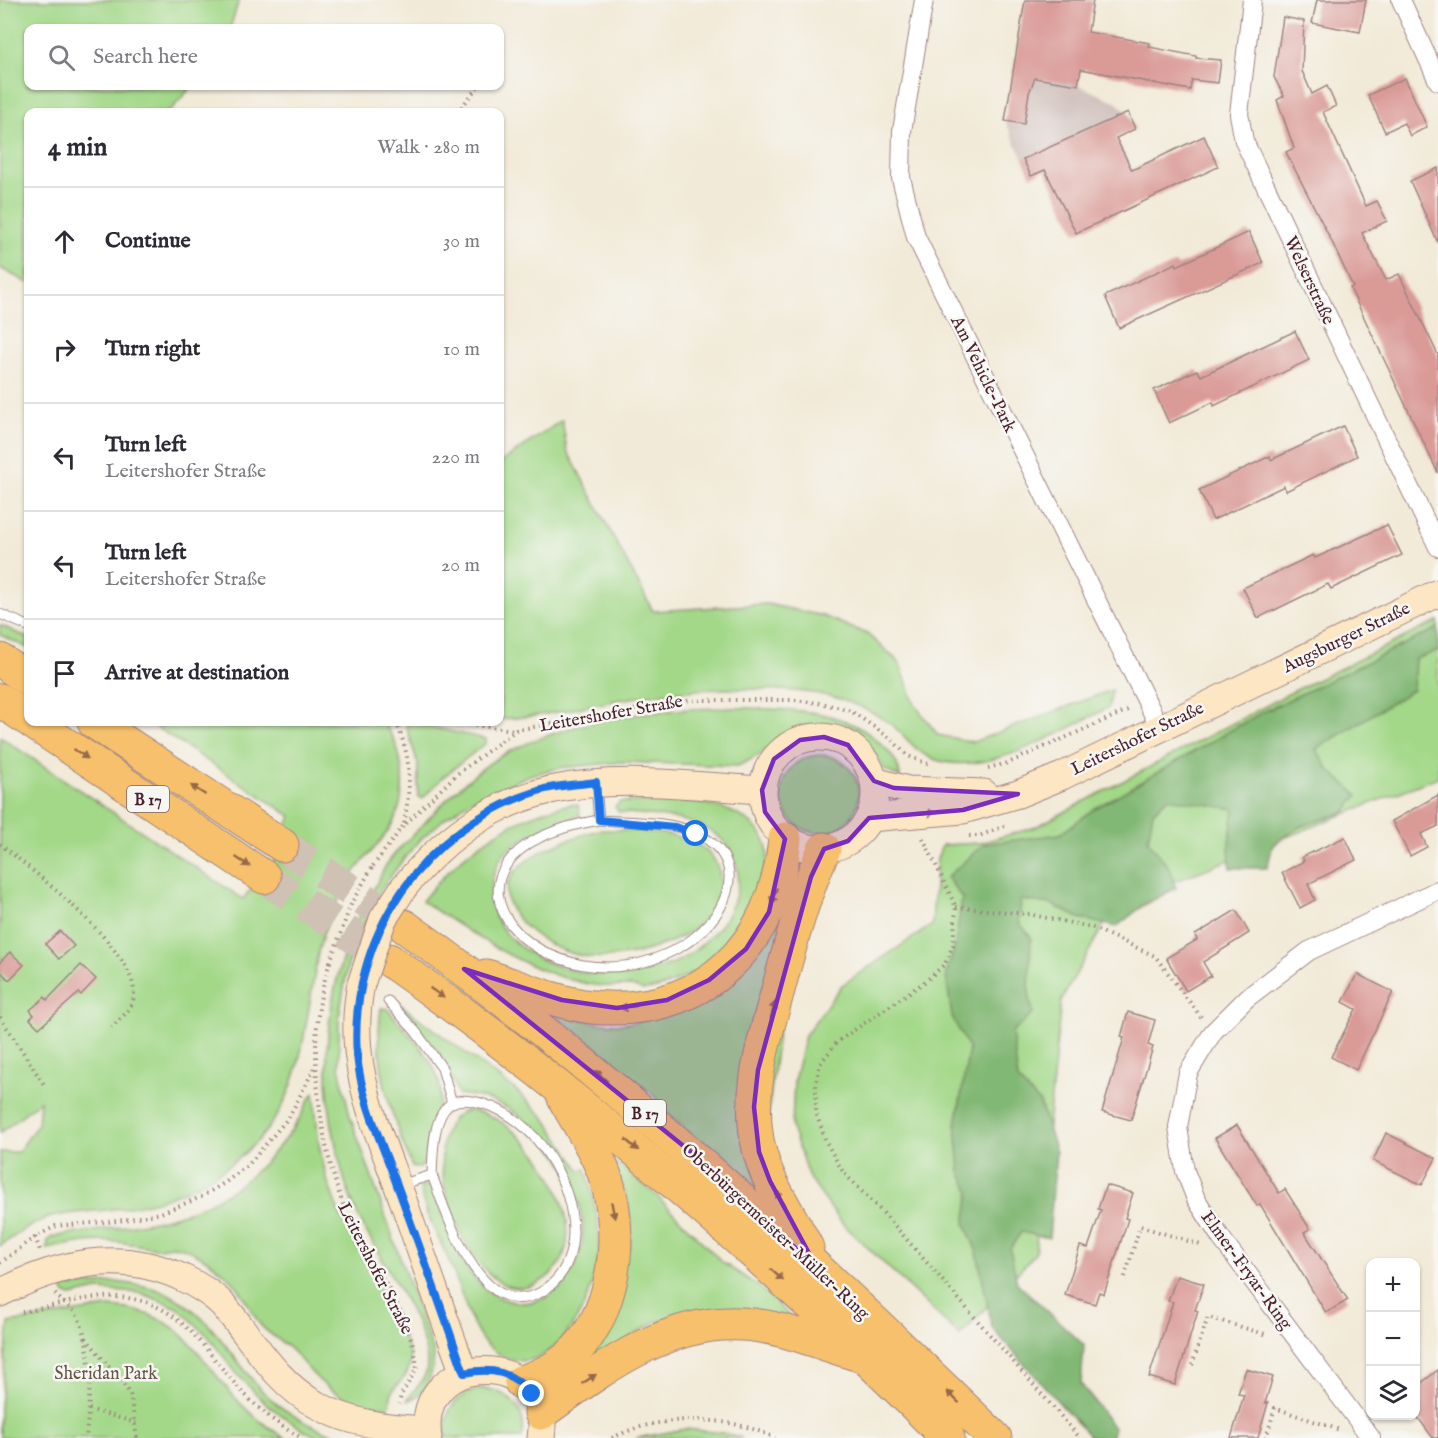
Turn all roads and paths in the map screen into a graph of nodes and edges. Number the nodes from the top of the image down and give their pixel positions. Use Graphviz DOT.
graph roads {
  1 [pos="924,0"];
  2 [pos="1252,0"];
  3 [pos="1401,0"];
  4 [pos="1438,81"];
  5 [pos="475,90"];
  6 [pos="461,108"];
  7 [pos="1438,547"];
  8 [pos="1438,593"];
  9 [pos="0,614"];
  10 [pos="24,624"];
  11 [pos="0,660"];
  12 [pos="24,676"];
  13 [pos="1255,681"];
  14 [pos="0,700"];
  15 [pos="1146,701"];
  16 [pos="24,716"];
  17 [pos="39,726"];
  18 [pos="100,726"];
  19 [pos="398,726"];
  20 [pos="480,726"];
  21 [pos="1159,726"];
  22 [pos="516,730"];
  23 [pos="937,768"];
  24 [pos="985,769"];
  25 [pos="874,781"];
  26 [pos="596,782"];
  27 [pos="762,790"];
  28 [pos="1018,794"];
  29 [pos="869,818"];
  30 [pos="599,820"];
  31 [pos="404,825"];
  32 [pos="923,838"];
  33 [pos="785,839"];
  34 [pos="0,844"];
  35 [pos="282,845"];
  36 [pos="824,849"];
  37 [pos="264,877"];
  38 [pos="1438,890"];
  39 [pos="956,907"];
  40 [pos="404,926"];
  41 [pos="389,960"];
  42 [pos="464,969"];
  43 [pos="387,1001"];
  44 [pos="1209,1012"];
  45 [pos="0,1017"];
  46 [pos="1203,1019"];
  47 [pos="1197,1026"];
  48 [pos="111,1028"];
  49 [pos="316,1064"];
  50 [pos="554,1081"];
  51 [pos="45,1086"];
  52 [pos="452,1103"];
  53 [pos="432,1175"];
  54 [pos="398,1186"];
  55 [pos="35,1237"];
  56 [pos="1198,1237"];
  57 [pos="41,1254"];
  58 [pos="0,1263"];
  59 [pos="817,1268"];
  60 [pos="1125,1277"];
  61 [pos="0,1293"];
  62 [pos="64,1305"];
  63 [pos="19,1312"];
  64 [pos="1269,1330"];
  65 [pos="86,1337"];
  66 [pos="863,1356"];
  67 [pos="1192,1365"];
  68 [pos="464,1373"];
  69 [pos="521,1382"];
  70 [pos="89,1409"];
  71 [pos="1337,1422"];
  72 [pos="136,1423"];
  73 [pos="541,1425"];
  74 [pos="396,1428"];
  75 [pos="428,1434"];
  76 [pos="86,1438"];
  77 [pos="137,1438"];
  78 [pos="302,1438"];
  79 [pos="612,1438"];
  80 [pos="775,1438"];
  81 [pos="948,1438"];
  82 [pos="995,1438"];
  83 [pos="1080,1438"];
  84 [pos="1266,1438"];
  85 [pos="1371,1438"];
  1 -- 15 [label="street, Am Vehicle-Park"];
  2 -- 7 [label="street, Welserstraße"];
  3 -- 4 [label="street"];
  5 -- 6 [label="path"];
  8 -- 13 [label="street, Augsburger Straße"];
  9 -- 10 [label="lane"];
  11 -- 12 [label="highway"];
  13 -- 21 [label="street, Leitershofer Straße"];
  14 -- 16 [label="highway, B 17"];
  15 -- 21 [label="street, Am Vehicle-Park"];
  15 -- 24 [label="path, Leitershofer Straße"];
  17 -- 37 [label="highway, B 17, one-way"];
  35 -- 18 [label="highway, B 17, one-way"];
  19 -- 31 [label="path"];
  20 -- 22 [label="path"];
  21 -- 28 [label="street, Leitershofer Straße"];
  22 -- 23 [label="path, Leitershofer Straße"];
  22 -- 31 [label="path, Leitershofer Straße"];
  25 -- 27 [label="street"];
  25 -- 28 [label="street, Leitershofer Straße"];
  25 -- 29 [label="street"];
  26 -- 27 [label="street"];
  26 -- 30 [label="lane"];
  26 -- 54 [label="street, bridge"];
  27 -- 33 [label="street"];
  29 -- 28 [label="street, Leitershofer Straße, one-way"];
  29 -- 36 [label="street"];
  30 -- 30 [label="lane"];
  31 -- 49 [label="path, Leitershofer Straße, bridge"];
  32 -- 39 [label="path"];
  33 -- 36 [label="street"];
  33 -- 42 [label="highway, one-way"];
  34 -- 48 [label="path"];
  59 -- 36 [label="highway, one-way"];
  38 -- 85 [label="street, Elmer-Fryar-Ring"];
  39 -- 46 [label="path"];
  39 -- 83 [label="path"];
  40 -- 42 [label="highway, Oberbürgermeister-Müller-Ring / B 17"];
  41 -- 50 [label="highway, Oberbürgermeister-Müller-Ring / B 17, one-way"];
  59 -- 42 [label="highway, Oberbürgermeister-Müller-Ring / B 17, one-way"];
  43 -- 52 [label="lane"];
  44 -- 46 [label="path"];
  45 -- 51 [label="path"];
  46 -- 47 [label="path"];
  49 -- 55 [label="path"];
  49 -- 74 [label="path, Leitershofer Straße"];
  50 -- 66 [label="highway, Oberbürgermeister-Müller-Ring / B 17, one-way"];
  50 -- 69 [label="highway, one-way"];
  52 -- 53 [label="lane"];
  52 -- 53 [label="lane"];
  53 -- 54 [label="lane"];
  54 -- 68 [label="street"];
  55 -- 57 [label="path"];
  55 -- 58 [label="path"];
  56 -- 60 [label="path"];
  82 -- 59 [label="highway, Oberbürgermeister-Müller-Ring / B 17, one-way"];
  61 -- 74 [label="street"];
  62 -- 63 [label="path"];
  62 -- 65 [label="path"];
  62 -- 78 [label="path"];
  64 -- 67 [label="path"];
  65 -- 70 [label="path"];
  65 -- 72 [label="path"];
  73 -- 66 [label="highway, one-way"];
  66 -- 81 [label="highway, Oberbürgermeister-Müller-Ring / B 17"];
  68 -- 69 [label="street"];
  68 -- 75 [label="street"];
  69 -- 73 [label="street"];
  70 -- 72 [label="path"];
  70 -- 76 [label="path"];
  71 -- 84 [label="path"];
  72 -- 77 [label="path"];
  74 -- 75 [label="street"];
  79 -- 80 [label="path"];
}
